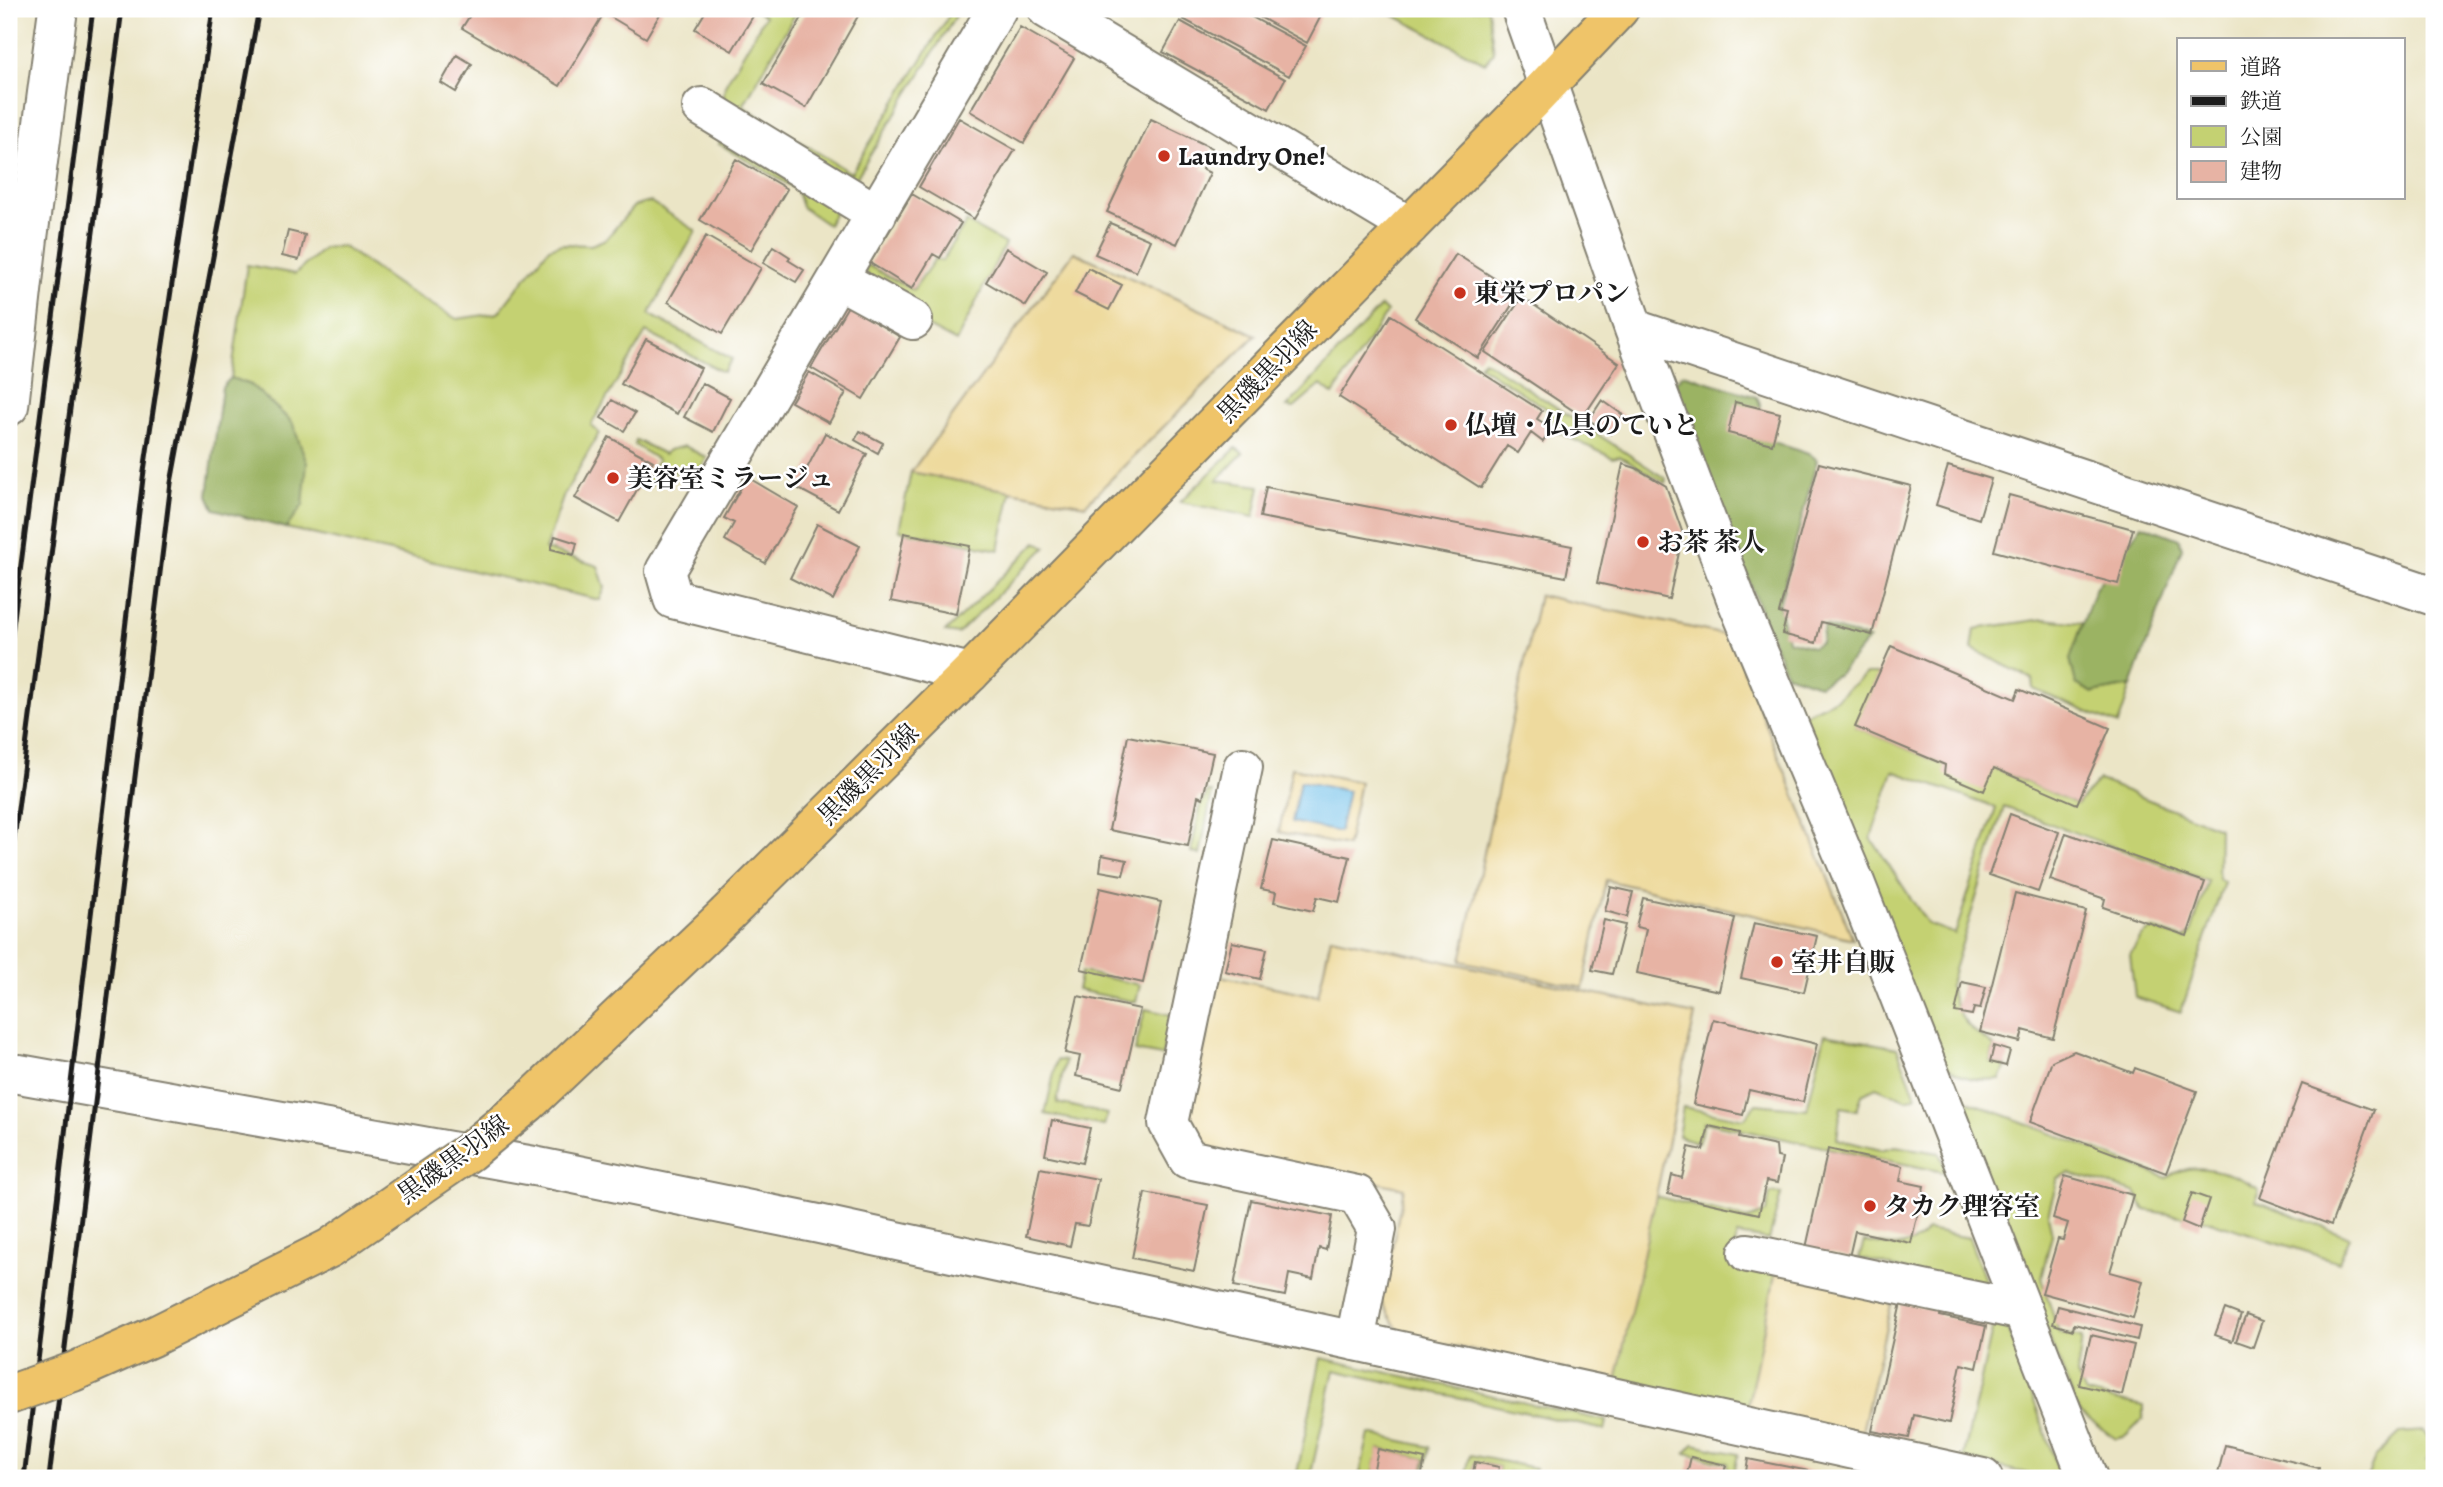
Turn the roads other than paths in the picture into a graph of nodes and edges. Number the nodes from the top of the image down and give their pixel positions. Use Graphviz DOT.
graph roads {
  1 [pos="58,9"];
  2 [pos="997,9"];
  3 [pos="1047,9"];
  4 [pos="1521,9"];
  5 [pos="1619,9"];
  6 [pos="1547,83"];
  7 [pos="702,107"];
  8 [pos="877,214"];
  9 [pos="1409,226"];
  10 [pos="838,279"];
  11 [pos="913,320"];
  12 [pos="1634,329"];
  13 [pos="9,406"];
  14 [pos="2434,596"];
  15 [pos="970,673"];
  16 [pos="1243,767"];
  17 [pos="19,1074"];
  18 [pos="1748,1253"];
  19 [pos="2023,1311"];
  20 [pos="1355,1341"];
  21 [pos="9,1395"];
  22 [pos="1859,1465"];
  23 [pos="1983,1478"];
  24 [pos="2088,1478"];
  1 -- 13 [label="street"];
  2 -- 8 [label="street"];
  3 -- 9 [label="street"];
  4 -- 6 [label="street"];
  5 -- 6 [label="main road, 黒磯黒羽線"];
  6 -- 9 [label="main road, 黒磯黒羽線"];
  6 -- 12 [label="street"];
  7 -- 8 [label="street"];
  8 -- 10 [label="street"];
  9 -- 15 [label="main road, 黒磯黒羽線"];
  10 -- 11 [label="street"];
  10 -- 15 [label="street"];
  12 -- 14 [label="street"];
  12 -- 19 [label="street"];
  15 -- 21 [label="main road, 黒磯黒羽線, bridge"];
  16 -- 20 [label="street"];
  17 -- 20 [label="street"];
  18 -- 19 [label="street"];
  19 -- 24 [label="street"];
  20 -- 22 [label="street"];
  22 -- 23 [label="street"];
}
